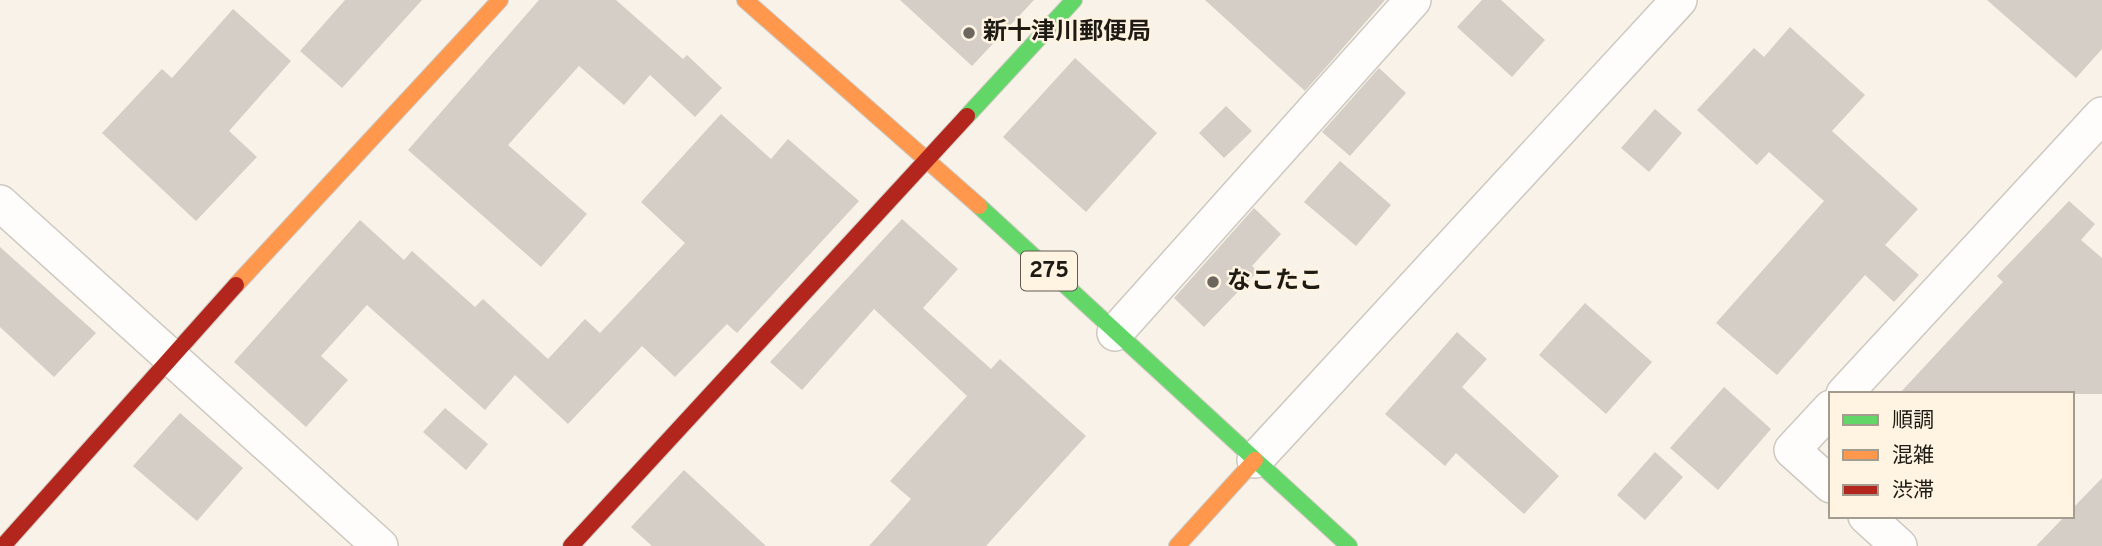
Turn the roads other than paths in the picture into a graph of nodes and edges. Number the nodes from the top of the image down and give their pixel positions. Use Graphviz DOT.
graph roads {
  1 [pos="500,0"];
  2 [pos="745,0"];
  3 [pos="1073,0"];
  4 [pos="1413,0"];
  5 [pos="1679,0"];
  6 [pos="2102,115"];
  7 [pos="927,158"];
  8 [pos="0,203"];
  9 [pos="1115,333"];
  10 [pos="171,356"];
  11 [pos="1846,392"];
  12 [pos="1829,410"];
  13 [pos="1255,460"];
  14 [pos="1829,483"];
  15 [pos="1868,518"];
  16 [pos="3,546"];
  17 [pos="380,546"];
  18 [pos="571,546"];
  19 [pos="1177,546"];
  20 [pos="1349,546"];
  21 [pos="1899,546"];
  1 -- 10 [label="main road"];
  2 -- 7 [label="main road, 275"];
  3 -- 7 [label="main road"];
  4 -- 9 [label="street"];
  5 -- 13 [label="street"];
  6 -- 11 [label="street"];
  7 -- 9 [label="main road, 275"];
  7 -- 18 [label="main road"];
  8 -- 10 [label="street"];
  9 -- 13 [label="main road, 275"];
  10 -- 16 [label="main road"];
  10 -- 17 [label="street"];
  12 -- 14 [label="street"];
  13 -- 19 [label="main road"];
  13 -- 20 [label="main road, 275"];
  15 -- 21 [label="street"];
}
